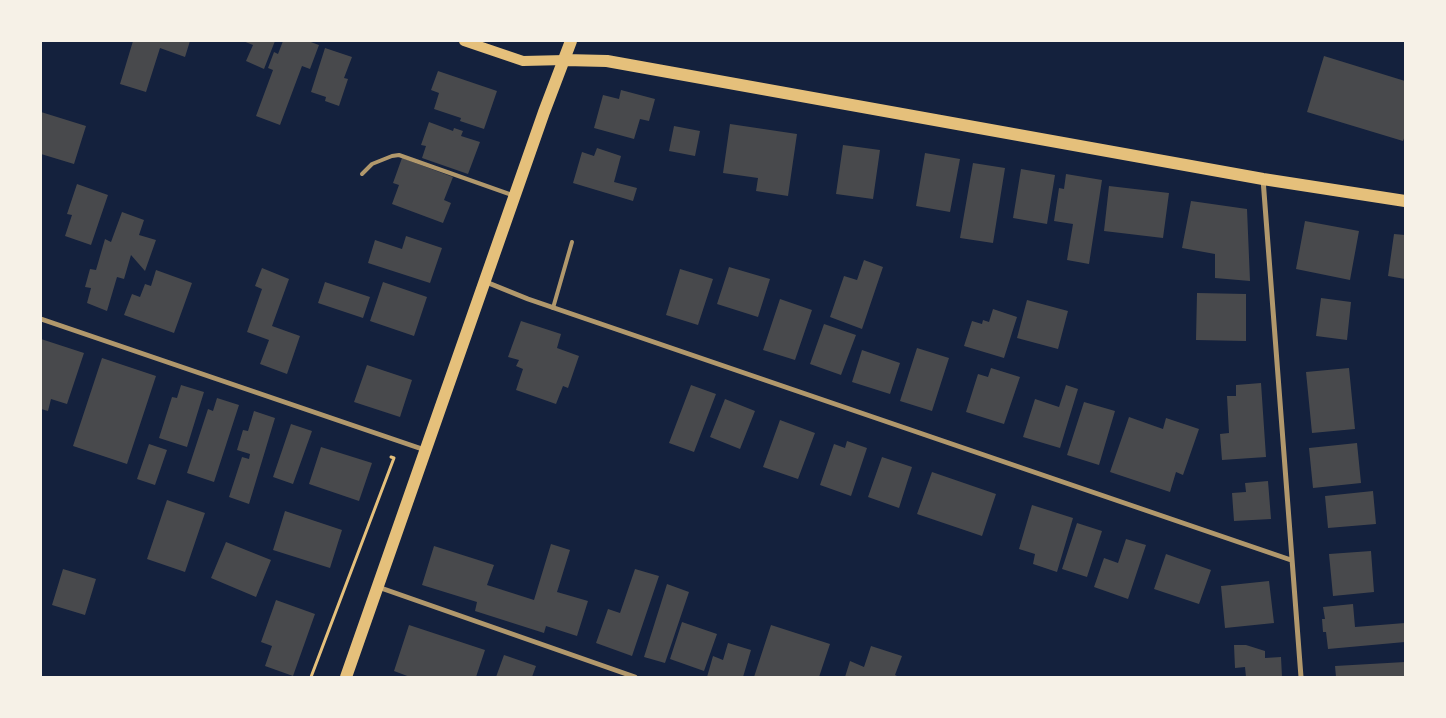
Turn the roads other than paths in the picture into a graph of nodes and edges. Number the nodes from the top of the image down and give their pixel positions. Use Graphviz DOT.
graph roads {
  1 [pos="464,41"];
  2 [pos="571,41"];
  3 [pos="564,60"];
  4 [pos="362,174"];
  5 [pos="1262,179"];
  6 [pos="516,196"];
  7 [pos="1405,202"];
  8 [pos="572,242"];
  9 [pos="486,282"];
  10 [pos="553,308"];
  11 [pos="41,320"];
  12 [pos="426,450"];
  13 [pos="1291,560"];
  14 [pos="377,587"];
  15 [pos="346,677"];
  16 [pos="634,677"];
  17 [pos="1301,677"];
  1 -- 3 [label="main road"];
  2 -- 3 [label="main road"];
  3 -- 5 [label="main road"];
  3 -- 6 [label="main road"];
  4 -- 6 [label="lane"];
  5 -- 7 [label="main road"];
  5 -- 13 [label="street"];
  6 -- 9 [label="main road"];
  8 -- 10 [label="lane"];
  9 -- 10 [label="street"];
  9 -- 12 [label="main road"];
  10 -- 13 [label="street"];
  11 -- 12 [label="street"];
  12 -- 14 [label="main road"];
  13 -- 17 [label="street"];
  14 -- 15 [label="main road"];
  14 -- 16 [label="street"];
}
